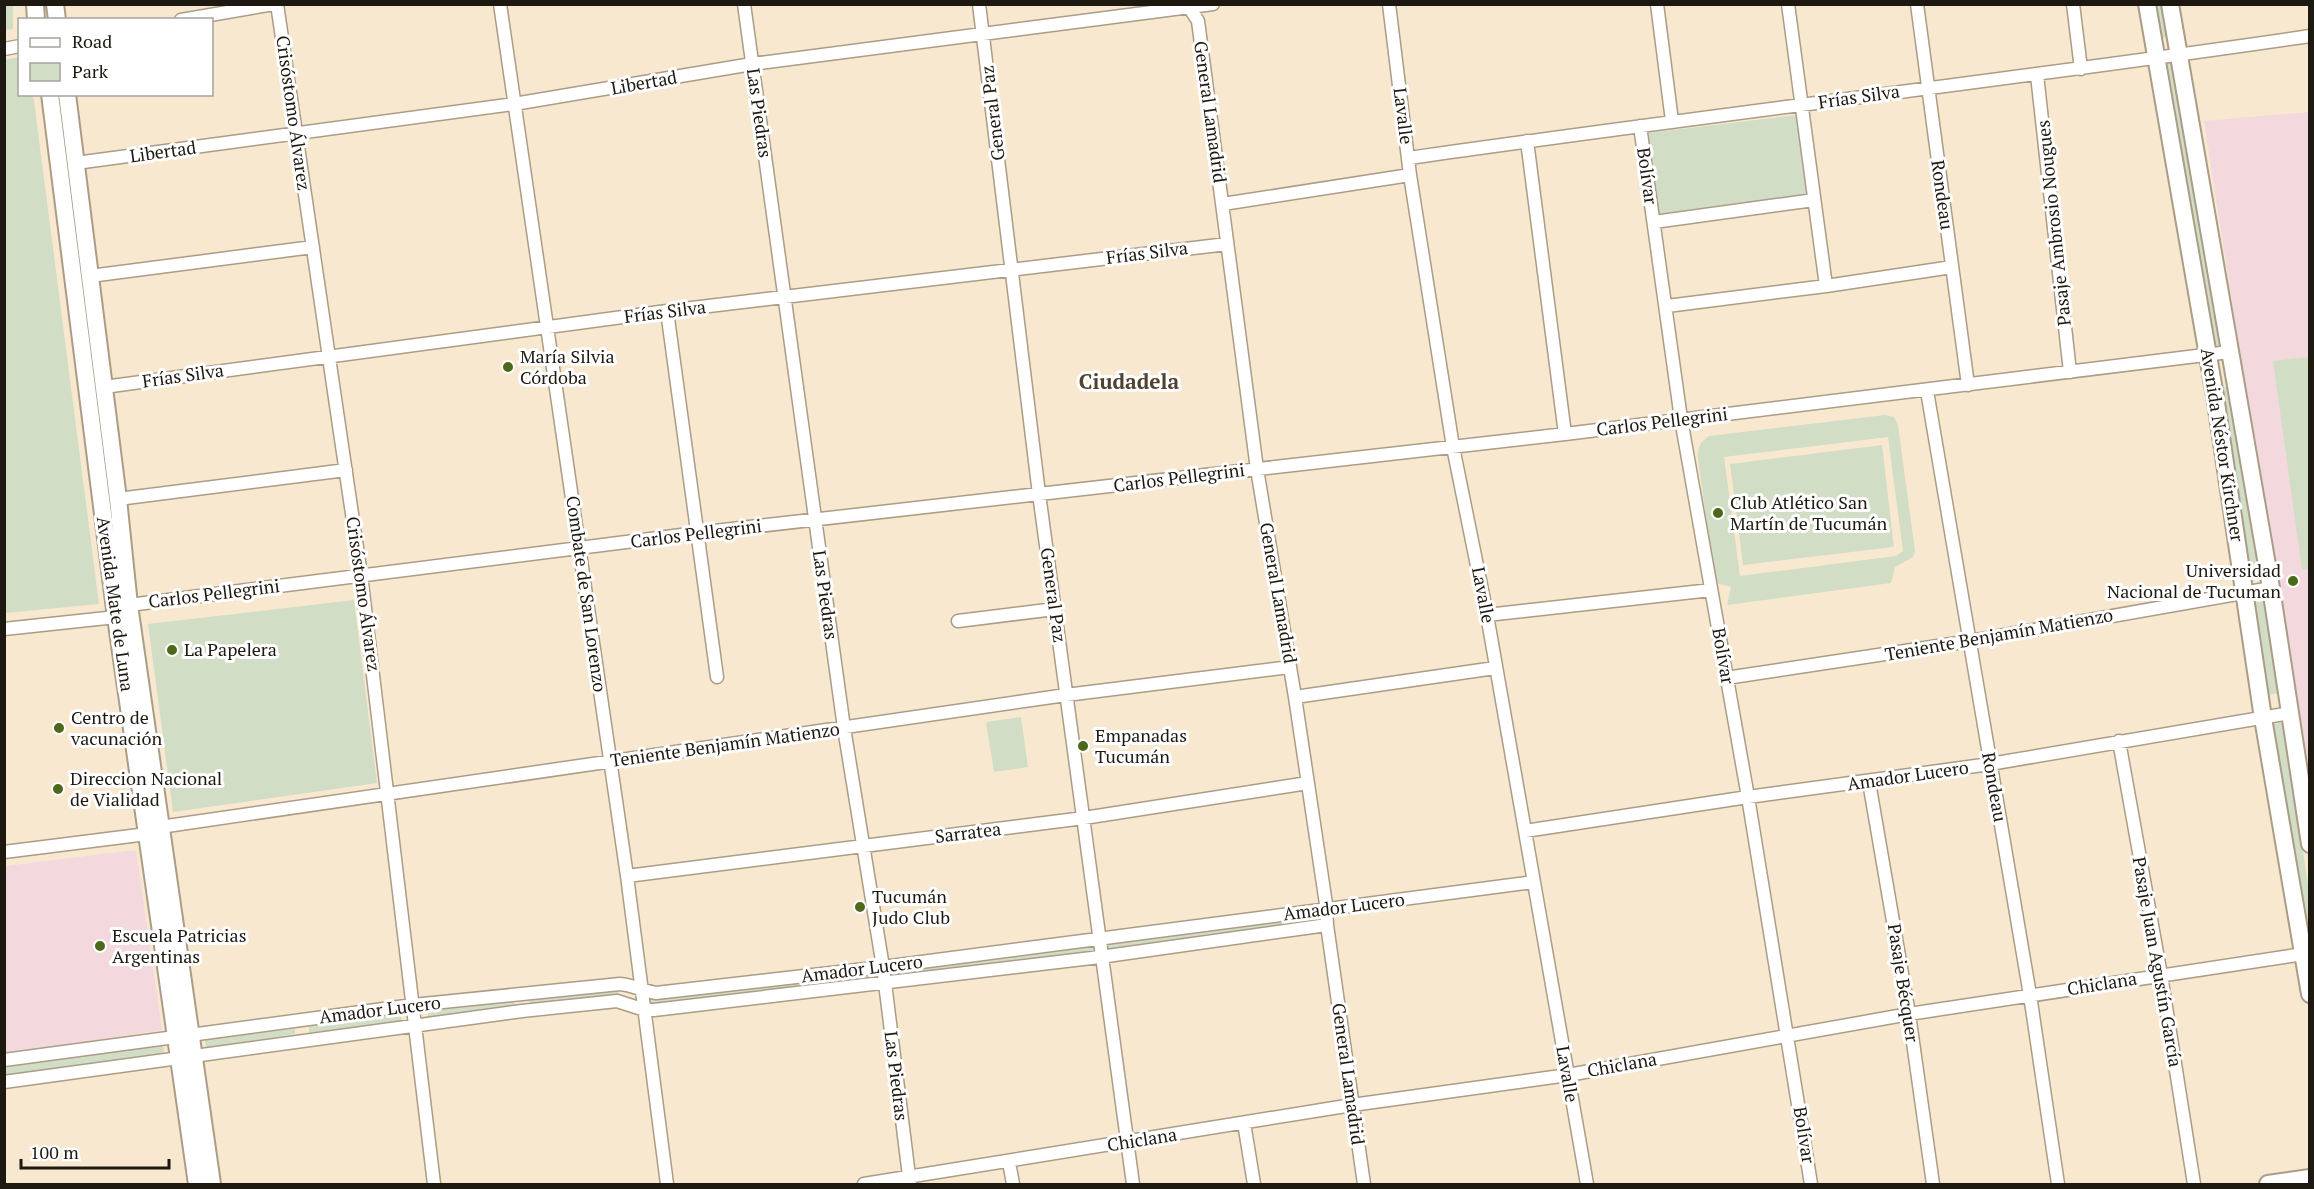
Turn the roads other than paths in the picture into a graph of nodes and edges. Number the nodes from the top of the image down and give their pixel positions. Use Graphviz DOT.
graph roads {
  1 [pos="276,4"];
  2 [pos="500,4"];
  3 [pos="744,4"];
  4 [pos="979,4"];
  5 [pos="1213,4"];
  6 [pos="1389,4"];
  7 [pos="1657,4"];
  8 [pos="1788,4"];
  9 [pos="1917,4"];
  10 [pos="2073,4"];
  11 [pos="2147,4"];
  12 [pos="2170,4"];
  13 [pos="1188,6"];
  14 [pos="193,18"];
  15 [pos="983,35"];
  16 [pos="2310,36"];
  17 [pos="2179,55"];
  18 [pos="2156,58"];
  19 [pos="752,64"];
  20 [pos="2081,69"];
  21 [pos="2037,75"];
  22 [pos="1928,87"];
  23 [pos="50,96"];
  24 [pos="67,96"];
  25 [pos="514,104"];
  26 [pos="1801,105"];
  27 [pos="1672,121"];
  28 [pos="1640,126"];
  29 [pos="296,134"];
  30 [pos="1527,141"];
  31 [pos="1408,158"];
  32 [pos="76,164"];
  33 [pos="1410,175"];
  34 [pos="1814,200"];
  35 [pos="1223,204"];
  36 [pos="1654,222"];
  37 [pos="1227,244"];
  38 [pos="313,247"];
  39 [pos="1952,267"];
  40 [pos="1011,269"];
  41 [pos="90,276"];
  42 [pos="1826,286"];
  43 [pos="785,296"];
  44 [pos="1666,306"];
  45 [pos="667,311"];
  46 [pos="547,327"];
  47 [pos="2229,352"];
  48 [pos="2207,354"];
  49 [pos="329,356"];
  50 [pos="2070,372"];
  51 [pos="1968,385"];
  52 [pos="104,387"];
  53 [pos="1927,391"];
  54 [pos="1681,419"];
  55 [pos="1565,434"];
  56 [pos="1453,447"];
  57 [pos="1257,469"];
  58 [pos="346,470"];
  59 [pos="1039,494"];
  60 [pos="118,499"];
  61 [pos="815,519"];
  62 [pos="697,533"];
  63 [pos="580,549"];
  64 [pos="361,575"];
  65 [pos="2271,588"];
  66 [pos="1711,590"];
  67 [pos="2245,592"];
  68 [pos="129,605"];
  69 [pos="1055,609"];
  70 [pos="1487,615"];
  71 [pos="116,617"];
  72 [pos="958,621"];
  73 [pos="4,629"];
  74 [pos="1971,641"];
  75 [pos="1290,667"];
  76 [pos="1496,668"];
  77 [pos="717,677"];
  78 [pos="1726,678"];
  79 [pos="1066,695"];
  80 [pos="1295,697"];
  81 [pos="2290,713"];
  82 [pos="2263,718"];
  83 [pos="844,728"];
  84 [pos="2119,741"];
  85 [pos="609,761"];
  86 [pos="1990,764"];
  87 [pos="1869,782"];
  88 [pos="1308,783"];
  89 [pos="388,794"];
  90 [pos="1748,797"];
  91 [pos="1084,818"];
  92 [pos="154,831"];
  93 [pos="1525,831"];
  94 [pos="2310,844"];
  95 [pos="864,846"];
  96 [pos="4,852"];
  97 [pos="627,876"];
  98 [pos="1534,882"];
  99 [pos="1327,909"];
  100 [pos="1327,925"];
  101 [pos="1098,939"];
  102 [pos="2307,953"];
  103 [pos="1100,957"];
  104 [pos="883,967"];
  105 [pos="2161,975"];
  106 [pos="884,983"];
  107 [pos="642,991"];
  108 [pos="520,994"];
  109 [pos="2310,994"];
  110 [pos="2030,995"];
  111 [pos="413,1005"];
  112 [pos="645,1010"];
  113 [pos="522,1011"];
  114 [pos="1909,1014"];
  115 [pos="301,1019"];
  116 [pos="415,1025"];
  117 [pos="183,1035"];
  118 [pos="1788,1035"];
  119 [pos="303,1040"];
  120 [pos="71,1051"];
  121 [pos="186,1056"];
  122 [pos="4,1060"];
  123 [pos="74,1072"];
  124 [pos="1568,1075"];
  125 [pos="4,1082"];
  126 [pos="1352,1105"];
  127 [pos="1244,1123"];
  128 [pos="1126,1143"];
  129 [pos="1009,1162"];
  130 [pos="2310,1178"];
  131 [pos="910,1181"];
  132 [pos="197,1185"];
  133 [pos="212,1185"];
  134 [pos="434,1185"];
  135 [pos="667,1185"];
  136 [pos="864,1185"];
  137 [pos="1014,1185"];
  138 [pos="1133,1185"];
  139 [pos="1254,1185"];
  140 [pos="1364,1185"];
  141 [pos="1587,1185"];
  142 [pos="1811,1185"];
  143 [pos="1933,1185"];
  144 [pos="2058,1185"];
  145 [pos="2194,1185"];
  146 [pos="2268,1185"];
  1 -- 14 [label="street"];
  1 -- 29 [label="street, Crisóstomo Álvarez"];
  2 -- 25 [label="street, Combate de San Lorenzo"];
  3 -- 19 [label="street, Las Piedras"];
  4 -- 15 [label="street, General Paz"];
  5 -- 13 [label="street, Libertad"];
  6 -- 31 [label="street, Lavalle"];
  7 -- 27 [label="street"];
  8 -- 26 [label="street"];
  9 -- 22 [label="street, Rondeau"];
  10 -- 20 [label="street"];
  11 -- 18 [label="main road, Avenida Néstor Kirchner"];
  12 -- 17 [label="main road, Avenida Néstor Kirchner"];
  13 -- 15 [label="street, Libertad"];
  13 -- 35 [label="street, General Lamadrid"];
  15 -- 19 [label="street, Libertad"];
  15 -- 40 [label="street, General Paz"];
  16 -- 17 [label="street, Frías Silva"];
  17 -- 18 [label="street, Frías Silva"];
  17 -- 47 [label="main road, Avenida Néstor Kirchner"];
  18 -- 20 [label="street, Frías Silva"];
  18 -- 48 [label="main road, Avenida Néstor Kirchner"];
  19 -- 25 [label="street, Libertad"];
  19 -- 43 [label="street, Las Piedras"];
  20 -- 21 [label="street, Frías Silva"];
  21 -- 22 [label="street, Frías Silva"];
  21 -- 50 [label="street, Pasaje Ambrosio Nougues"];
  22 -- 26 [label="street, Frías Silva"];
  22 -- 39 [label="street, Rondeau"];
  23 -- 71 [label="main road, Avenida Mate de Luna"];
  24 -- 32 [label="main road, Avenida Mate de Luna"];
  25 -- 29 [label="street, Libertad"];
  25 -- 46 [label="street, Combate de San Lorenzo"];
  26 -- 27 [label="street, Frías Silva"];
  26 -- 34 [label="street"];
  27 -- 28 [label="street, Frías Silva"];
  28 -- 30 [label="street, Frías Silva"];
  28 -- 36 [label="street, Bolívar"];
  29 -- 32 [label="street, Libertad"];
  29 -- 38 [label="street, Crisóstomo Álvarez"];
  30 -- 31 [label="street, Frías Silva"];
  30 -- 55 [label="street"];
  31 -- 33 [label="street, Lavalle"];
  32 -- 41 [label="main road, Avenida Mate de Luna"];
  33 -- 35 [label="street"];
  33 -- 56 [label="street, Lavalle"];
  34 -- 36 [label="street"];
  34 -- 42 [label="street"];
  35 -- 37 [label="street, General Lamadrid"];
  36 -- 44 [label="street, Bolívar"];
  37 -- 40 [label="street, Frías Silva"];
  37 -- 57 [label="street, General Lamadrid"];
  38 -- 41 [label="street"];
  38 -- 49 [label="street, Crisóstomo Álvarez"];
  39 -- 42 [label="street"];
  39 -- 51 [label="street, Rondeau"];
  40 -- 43 [label="street, Frías Silva"];
  40 -- 59 [label="street, General Paz"];
  41 -- 52 [label="main road, Avenida Mate de Luna"];
  42 -- 44 [label="street"];
  43 -- 45 [label="street, Frías Silva"];
  43 -- 61 [label="street, Las Piedras"];
  44 -- 54 [label="street, Bolívar"];
  45 -- 46 [label="street, Frías Silva"];
  45 -- 62 [label="street"];
  46 -- 49 [label="street, Frías Silva"];
  46 -- 63 [label="street, Combate de San Lorenzo"];
  47 -- 48 [label="street, Carlos Pellegrini"];
  47 -- 65 [label="main road, Avenida Néstor Kirchner"];
  48 -- 50 [label="street, Carlos Pellegrini"];
  48 -- 67 [label="main road, Avenida Néstor Kirchner"];
  49 -- 52 [label="street, Frías Silva"];
  49 -- 58 [label="street, Crisóstomo Álvarez"];
  50 -- 51 [label="street, Carlos Pellegrini"];
  51 -- 53 [label="street, Carlos Pellegrini"];
  52 -- 60 [label="main road, Avenida Mate de Luna"];
  53 -- 54 [label="street, Carlos Pellegrini"];
  53 -- 74 [label="street, Rondeau"];
  54 -- 55 [label="street, Carlos Pellegrini"];
  54 -- 66 [label="street, Bolívar"];
  55 -- 56 [label="street, Carlos Pellegrini"];
  56 -- 57 [label="street, Carlos Pellegrini"];
  56 -- 70 [label="street, Lavalle"];
  57 -- 59 [label="street, Carlos Pellegrini"];
  57 -- 75 [label="street, General Lamadrid"];
  58 -- 60 [label="street"];
  58 -- 64 [label="street, Crisóstomo Álvarez"];
  59 -- 61 [label="street, Carlos Pellegrini"];
  59 -- 69 [label="street, General Paz"];
  60 -- 68 [label="main road, Avenida Mate de Luna"];
  61 -- 62 [label="street, Carlos Pellegrini"];
  61 -- 83 [label="street, Las Piedras"];
  62 -- 63 [label="street, Carlos Pellegrini"];
  62 -- 77 [label="street"];
  63 -- 64 [label="street, Carlos Pellegrini"];
  63 -- 85 [label="street, Combate de San Lorenzo"];
  64 -- 68 [label="street, Carlos Pellegrini"];
  64 -- 89 [label="street, Crisóstomo Álvarez"];
  65 -- 67 [label="street, Teniente Benjamín Matienzo"];
  65 -- 81 [label="main road, Avenida Néstor Kirchner"];
  66 -- 70 [label="street"];
  66 -- 78 [label="street, Bolívar"];
  67 -- 74 [label="street, Teniente Benjamín Matienzo"];
  67 -- 82 [label="main road, Avenida Néstor Kirchner"];
  68 -- 71 [label="street"];
  68 -- 92 [label="main road, Avenida Mate de Luna"];
  69 -- 72 [label="street"];
  69 -- 79 [label="street, General Paz"];
  70 -- 76 [label="street, Lavalle"];
  71 -- 73 [label="street"];
  71 -- 92 [label="main road, Avenida Mate de Luna"];
  74 -- 78 [label="street, Teniente Benjamín Matienzo"];
  74 -- 86 [label="street, Rondeau"];
  75 -- 79 [label="street, Teniente Benjamín Matienzo"];
  75 -- 80 [label="street, General Lamadrid"];
  76 -- 80 [label="street"];
  76 -- 93 [label="street, Lavalle"];
  78 -- 90 [label="street, Bolívar"];
  79 -- 83 [label="street, Teniente Benjamín Matienzo"];
  79 -- 91 [label="street, General Paz"];
  80 -- 88 [label="street, General Lamadrid"];
  81 -- 82 [label="street, Amador Lucero"];
  81 -- 94 [label="main road, Avenida Néstor Kirchner"];
  82 -- 84 [label="street, Amador Lucero"];
  82 -- 102 [label="main road, Avenida Néstor Kirchner"];
  83 -- 85 [label="street, Teniente Benjamín Matienzo"];
  83 -- 95 [label="street, Las Piedras"];
  84 -- 86 [label="street, Amador Lucero"];
  84 -- 105 [label="street, Pasaje Juan Agustín García"];
  85 -- 89 [label="street, Teniente Benjamín Matienzo"];
  85 -- 97 [label="street, Combate de San Lorenzo"];
  86 -- 87 [label="street, Amador Lucero"];
  86 -- 110 [label="street, Rondeau"];
  87 -- 90 [label="street, Amador Lucero"];
  87 -- 114 [label="street, Pasaje Bécquer"];
  88 -- 91 [label="street, Sarratea"];
  88 -- 99 [label="street, General Lamadrid"];
  89 -- 92 [label="street, Teniente Benjamín Matienzo"];
  89 -- 111 [label="street, Crisóstomo Álvarez"];
  90 -- 93 [label="street, Amador Lucero"];
  90 -- 118 [label="street, Bolívar"];
  91 -- 95 [label="street, Sarratea"];
  91 -- 101 [label="street, General Paz"];
  92 -- 96 [label="street, Teniente Benjamín Matienzo"];
  92 -- 117 [label="main road, Avenida Mate de Luna"];
  93 -- 98 [label="street, Lavalle"];
  95 -- 97 [label="street, Sarratea"];
  95 -- 104 [label="street, Las Piedras"];
  97 -- 107 [label="street, Combate de San Lorenzo"];
  98 -- 99 [label="street, Amador Lucero"];
  98 -- 124 [label="street, Lavalle"];
  99 -- 100 [label="street, General Lamadrid"];
  99 -- 101 [label="street, Amador Lucero"];
  100 -- 103 [label="street, Amador Lucero"];
  100 -- 126 [label="street, General Lamadrid"];
  101 -- 103 [label="street, General Paz"];
  101 -- 104 [label="street, Amador Lucero"];
  102 -- 105 [label="street, Chiclana"];
  102 -- 109 [label="main road, Avenida Néstor Kirchner"];
  103 -- 106 [label="street, Amador Lucero"];
  103 -- 128 [label="street, General Paz"];
  104 -- 106 [label="street, Las Piedras"];
  104 -- 107 [label="street, Amador Lucero"];
  105 -- 110 [label="street, Chiclana"];
  105 -- 145 [label="street, Pasaje Juan Agustín García"];
  106 -- 112 [label="street, Amador Lucero"];
  106 -- 131 [label="street, Las Piedras"];
  107 -- 108 [label="street, Amador Lucero"];
  107 -- 112 [label="street, Combate de San Lorenzo"];
  108 -- 111 [label="street, Amador Lucero"];
  108 -- 113 [label="street"];
  110 -- 114 [label="street, Chiclana"];
  110 -- 144 [label="street, Rondeau"];
  111 -- 115 [label="street, Amador Lucero"];
  111 -- 116 [label="street, Crisóstomo Álvarez"];
  112 -- 113 [label="street, Amador Lucero"];
  112 -- 135 [label="street, Combate de San Lorenzo"];
  113 -- 116 [label="street, Amador Lucero"];
  114 -- 118 [label="street, Chiclana"];
  114 -- 143 [label="street, Pasaje Bécquer"];
  115 -- 117 [label="street, Amador Lucero"];
  115 -- 119 [label="street"];
  116 -- 119 [label="street, Amador Lucero"];
  116 -- 134 [label="street, Crisóstomo Álvarez"];
  117 -- 120 [label="street, Amador Lucero"];
  117 -- 121 [label="main road, Avenida Mate de Luna"];
  118 -- 124 [label="street, Chiclana"];
  118 -- 142 [label="street, Bolívar"];
  119 -- 121 [label="street, Amador Lucero"];
  120 -- 122 [label="street, Amador Lucero"];
  120 -- 123 [label="street"];
  121 -- 123 [label="street, Amador Lucero"];
  121 -- 132 [label="main road, Avenida Mate de Luna"];
  121 -- 133 [label="main road, Avenida Mate de Luna"];
  123 -- 125 [label="street, Amador Lucero"];
  124 -- 126 [label="street, Chiclana"];
  124 -- 141 [label="street, Lavalle"];
  126 -- 127 [label="street, Chiclana"];
  126 -- 140 [label="street, General Lamadrid"];
  127 -- 128 [label="street, Chiclana"];
  127 -- 139 [label="street"];
  128 -- 129 [label="street, Chiclana"];
  128 -- 138 [label="street, General Paz"];
  129 -- 131 [label="street, Chiclana"];
  129 -- 137 [label="street"];
  130 -- 146 [label="main road"];
  131 -- 136 [label="street, Chiclana"];
}
